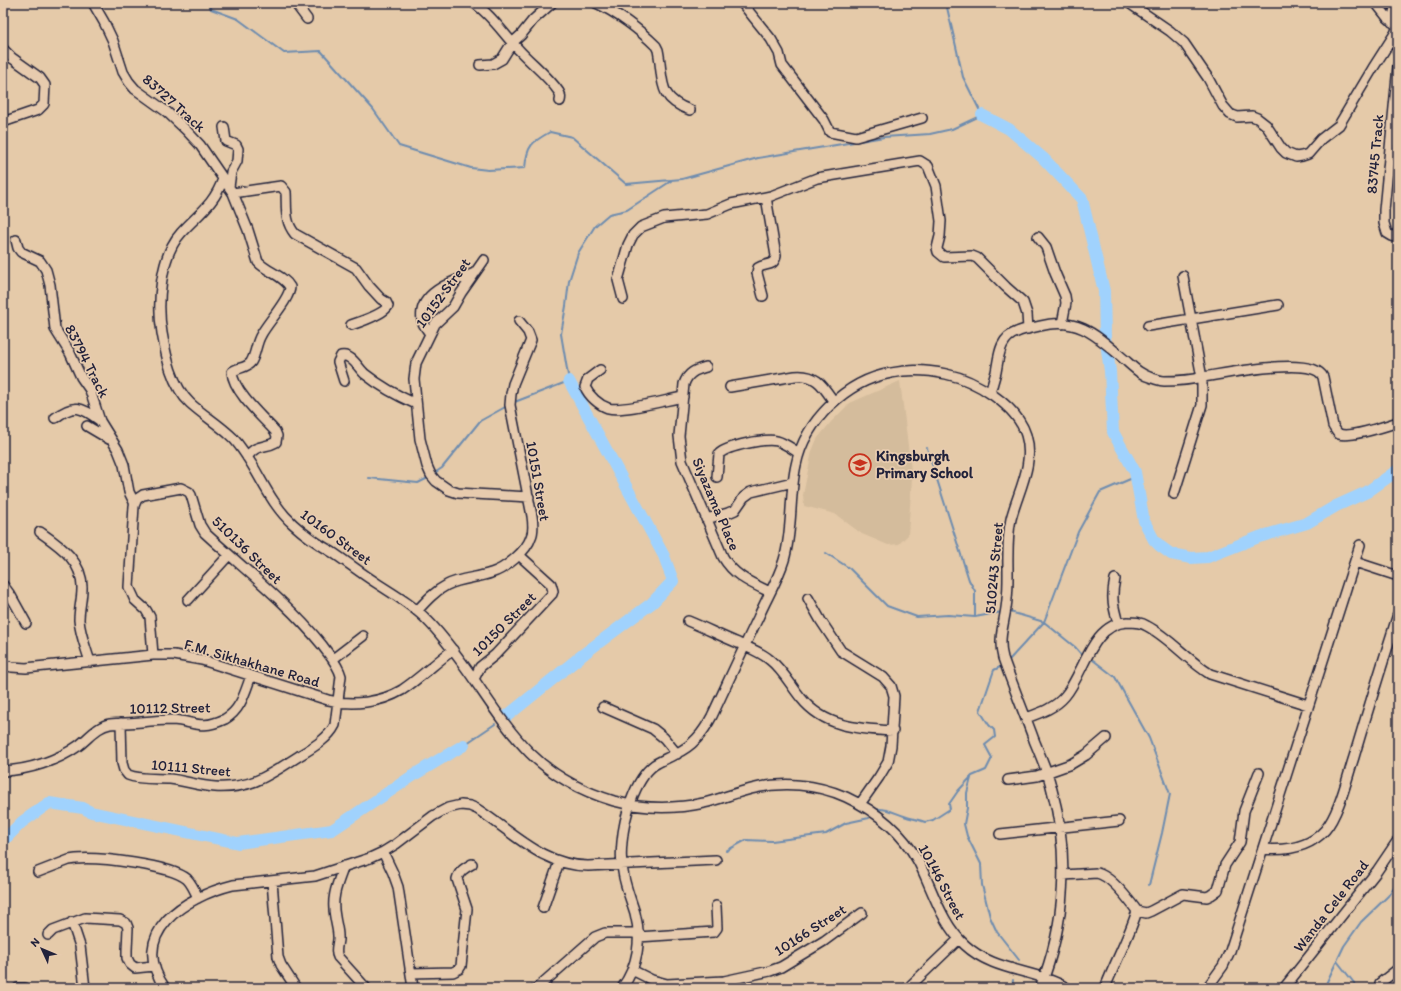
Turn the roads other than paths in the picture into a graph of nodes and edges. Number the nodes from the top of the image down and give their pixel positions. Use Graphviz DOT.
graph roads {
  1 [pos="93,3"];
  2 [pos="295,3"];
  3 [pos="474,3"];
  4 [pos="552,3"];
  5 [pos="596,3"];
  6 [pos="742,3"];
  7 [pos="1129,3"];
  8 [pos="1376,3"];
  9 [pos="1396,3"];
  10 [pos="307,19"];
  11 [pos="1395,26"];
  12 [pos="512,43"];
  13 [pos="3,49"];
  14 [pos="1398,52"];
  15 [pos="480,65"];
  16 [pos="1398,66"];
  17 [pos="560,101"];
  18 [pos="690,110"];
  19 [pos="922,118"];
  20 [pos="3,122"];
  21 [pos="224,126"];
  22 [pos="223,179"];
  23 [pos="231,190"];
  24 [pos="766,197"];
  25 [pos="1038,236"];
  26 [pos="1398,238"];
  27 [pos="16,240"];
  28 [pos="484,260"];
  29 [pos="475,273"];
  30 [pos="1183,276"];
  31 [pos="763,296"];
  32 [pos="623,299"];
  33 [pos="1278,305"];
  34 [pos="1191,320"];
  35 [pos="519,321"];
  36 [pos="1062,324"];
  37 [pos="351,325"];
  38 [pos="1148,326"];
  39 [pos="1028,329"];
  40 [pos="430,334"];
  41 [pos="706,367"];
  42 [pos="600,370"];
  43 [pos="1202,378"];
  44 [pos="344,381"];
  45 [pos="730,387"];
  46 [pos="990,393"];
  47 [pos="683,397"];
  48 [pos="834,402"];
  49 [pos="416,404"];
  50 [pos="56,418"];
  51 [pos="100,421"];
  52 [pos="1398,422"];
  53 [pos="87,426"];
  54 [pos="112,440"];
  55 [pos="799,453"];
  56 [pos="247,457"];
  57 [pos="717,477"];
  58 [pos="793,482"];
  59 [pos="1174,494"];
  60 [pos="528,497"];
  61 [pos="134,502"];
  62 [pos="706,519"];
  63 [pos="40,532"];
  64 [pos="1360,545"];
  65 [pos="519,554"];
  66 [pos="229,555"];
  67 [pos="1355,562"];
  68 [pos="1398,576"];
  69 [pos="1115,579"];
  70 [pos="3,585"];
  71 [pos="770,592"];
  72 [pos="808,598"];
  73 [pos="188,600"];
  74 [pos="417,611"];
  75 [pos="1398,614"];
  76 [pos="688,621"];
  77 [pos="26,623"];
  78 [pos="1118,624"];
  79 [pos="363,636"];
  80 [pos="744,646"];
  81 [pos="453,650"];
  82 [pos="153,655"];
  83 [pos="333,658"];
  84 [pos="90,662"];
  85 [pos="3,665"];
  86 [pos="251,676"];
  87 [pos="474,679"];
  88 [pos="338,703"];
  89 [pos="1308,705"];
  90 [pos="603,707"];
  91 [pos="1026,718"];
  92 [pos="121,723"];
  93 [pos="892,731"];
  94 [pos="1106,738"];
  95 [pos="677,754"];
  96 [pos="3,771"];
  97 [pos="1047,773"];
  98 [pos="1259,773"];
  99 [pos="1008,780"];
  100 [pos="860,804"];
  101 [pos="630,805"];
  102 [pos="1119,821"];
  103 [pos="1060,828"];
  104 [pos="1000,834"];
  105 [pos="1398,840"];
  106 [pos="1263,849"];
  107 [pos="383,852"];
  108 [pos="716,860"];
  109 [pos="559,862"];
  110 [pos="472,864"];
  111 [pos="622,864"];
  112 [pos="344,866"];
  113 [pos="38,872"];
  114 [pos="1063,875"];
  115 [pos="272,881"];
  116 [pos="198,898"];
  117 [pos="716,906"];
  118 [pos="543,908"];
  119 [pos="1137,911"];
  120 [pos="862,913"];
  121 [pos="72,922"];
  122 [pos="48,935"];
  123 [pos="639,935"];
  124 [pos="959,939"];
  125 [pos="154,966"];
  126 [pos="1398,969"];
  127 [pos="632,970"];
  128 [pos="411,973"];
  129 [pos="1044,977"];
  130 [pos="1380,983"];
  131 [pos="18,988"];
  132 [pos="25,988"];
  133 [pos="84,988"];
  134 [pos="165,988"];
  135 [pos="296,988"];
  136 [pos="366,988"];
  137 [pos="413,988"];
  138 [pos="537,988"];
  139 [pos="622,988"];
  140 [pos="908,988"];
  141 [pos="1040,988"];
  142 [pos="1067,988"];
  143 [pos="1105,988"];
  144 [pos="1207,988"];
  145 [pos="1284,988"];
  1 -- 22 [label="street, 83727 Track"];
  2 -- 10 [label="street"];
  3 -- 12 [label="street"];
  4 -- 12 [label="street"];
  5 -- 18 [label="street"];
  6 -- 19 [label="street"];
  7 -- 11 [label="street"];
  8 -- 11 [label="street"];
  9 -- 11 [label="street"];
  11 -- 14 [label="street"];
  12 -- 15 [label="street"];
  12 -- 17 [label="street"];
  13 -- 20 [label="street"];
  16 -- 26 [label="street, 83745 Track"];
  21 -- 23 [label="street"];
  22 -- 23 [label="street, 83727 Track"];
  22 -- 56 [label="street, 10160 Street"];
  23 -- 37 [label="street"];
  23 -- 56 [label="street, 83727 Track"];
  24 -- 31 [label="street"];
  24 -- 32 [label="street"];
  24 -- 39 [label="street"];
  25 -- 36 [label="street"];
  27 -- 51 [label="street, 83794 Track"];
  28 -- 29 [label="street, 10152 Street"];
  29 -- 40 [label="street, 10152 Street"];
  29 -- 40 [label="street"];
  30 -- 34 [label="street"];
  33 -- 34 [label="street"];
  34 -- 38 [label="street"];
  34 -- 43 [label="street"];
  35 -- 60 [label="street, 10151 Street"];
  36 -- 39 [label="street"];
  36 -- 43 [label="street"];
  39 -- 46 [label="street"];
  40 -- 49 [label="street, 10152 Street"];
  41 -- 47 [label="street, Siyazama Place"];
  42 -- 47 [label="street"];
  43 -- 52 [label="street"];
  43 -- 59 [label="street"];
  44 -- 49 [label="street"];
  45 -- 48 [label="street"];
  46 -- 48 [label="street, 510243 Street"];
  46 -- 91 [label="street, 510243 Street"];
  47 -- 62 [label="street, Siyazama Place"];
  48 -- 55 [label="street, 510243 Street"];
  49 -- 60 [label="street, 10152 Street"];
  50 -- 51 [label="street"];
  51 -- 54 [label="street, 83794 Track"];
  53 -- 54 [label="street"];
  54 -- 61 [label="street, 83794 Track"];
  55 -- 57 [label="street"];
  55 -- 58 [label="street, 510243 Street"];
  56 -- 74 [label="street, 10160 Street"];
  58 -- 62 [label="street"];
  58 -- 71 [label="street, 510243 Street"];
  60 -- 65 [label="street, 10151 Street"];
  61 -- 66 [label="street, 510136 Street"];
  61 -- 82 [label="street"];
  62 -- 71 [label="street, Siyazama Place"];
  63 -- 84 [label="street"];
  64 -- 67 [label="street"];
  65 -- 74 [label="street, 10151 Street"];
  65 -- 87 [label="street, 10150 Street"];
  66 -- 73 [label="street"];
  66 -- 83 [label="street, 510136 Street"];
  67 -- 68 [label="street"];
  67 -- 89 [label="street"];
  69 -- 78 [label="street"];
  70 -- 77 [label="street"];
  71 -- 80 [label="street, 510243 Street"];
  72 -- 93 [label="street"];
  74 -- 81 [label="street, 10160 Street"];
  75 -- 106 [label="street"];
  76 -- 80 [label="street"];
  78 -- 89 [label="street"];
  78 -- 91 [label="street"];
  79 -- 83 [label="street"];
  80 -- 93 [label="street"];
  80 -- 95 [label="street, 510243 Street"];
  81 -- 87 [label="street, 10160 Street"];
  81 -- 88 [label="street, F.M. Sikhakhane Road"];
  82 -- 84 [label="street, F.M. Sikhakhane Road"];
  82 -- 86 [label="street, F.M. Sikhakhane Road"];
  83 -- 88 [label="street, 510136 Street"];
  84 -- 85 [label="street, F.M. Sikhakhane Road"];
  86 -- 88 [label="street, F.M. Sikhakhane Road"];
  86 -- 92 [label="street, 10112 Street"];
  87 -- 101 [label="street, 10160 Street"];
  88 -- 92 [label="street, 10111 Street"];
  89 -- 106 [label="street"];
  90 -- 95 [label="street"];
  91 -- 97 [label="street, 510243 Street"];
  92 -- 96 [label="street, 10112 Street"];
  93 -- 100 [label="street"];
  94 -- 97 [label="street"];
  95 -- 101 [label="street, 510243 Street"];
  97 -- 99 [label="street"];
  97 -- 103 [label="street, 510243 Street"];
  98 -- 119 [label="street"];
  100 -- 101 [label="street, 10146 Street"];
  100 -- 124 [label="street, 10146 Street"];
  101 -- 111 [label="street, 510243 Street"];
  102 -- 103 [label="street"];
  103 -- 104 [label="street"];
  103 -- 114 [label="street, 510243 Street"];
  105 -- 145 [label="street, Wanda Cele Road"];
  106 -- 144 [label="street"];
  107 -- 109 [label="street"];
  107 -- 112 [label="street"];
  107 -- 128 [label="street"];
  108 -- 111 [label="street"];
  109 -- 111 [label="street"];
  109 -- 118 [label="street"];
  110 -- 128 [label="street"];
  111 -- 123 [label="street, 510243 Street"];
  112 -- 115 [label="street"];
  112 -- 136 [label="street"];
  113 -- 116 [label="street"];
  114 -- 119 [label="street"];
  114 -- 129 [label="street, 510243 Street"];
  115 -- 116 [label="street"];
  115 -- 135 [label="street"];
  116 -- 125 [label="street"];
  117 -- 123 [label="street"];
  119 -- 143 [label="street"];
  120 -- 127 [label="street, 10166 Street"];
  121 -- 122 [label="street"];
  121 -- 125 [label="street"];
  121 -- 133 [label="street"];
  123 -- 127 [label="street, 510243 Street"];
  123 -- 138 [label="street"];
  124 -- 129 [label="street, 10146 Street"];
  124 -- 140 [label="street"];
  125 -- 134 [label="street"];
  126 -- 130 [label="street"];
  127 -- 139 [label="street, 510243 Street"];
  128 -- 137 [label="street"];
  129 -- 141 [label="street, 510243 Street"];
  129 -- 142 [label="street, 10146 Street"];
  131 -- 132 [label="street"];
}
